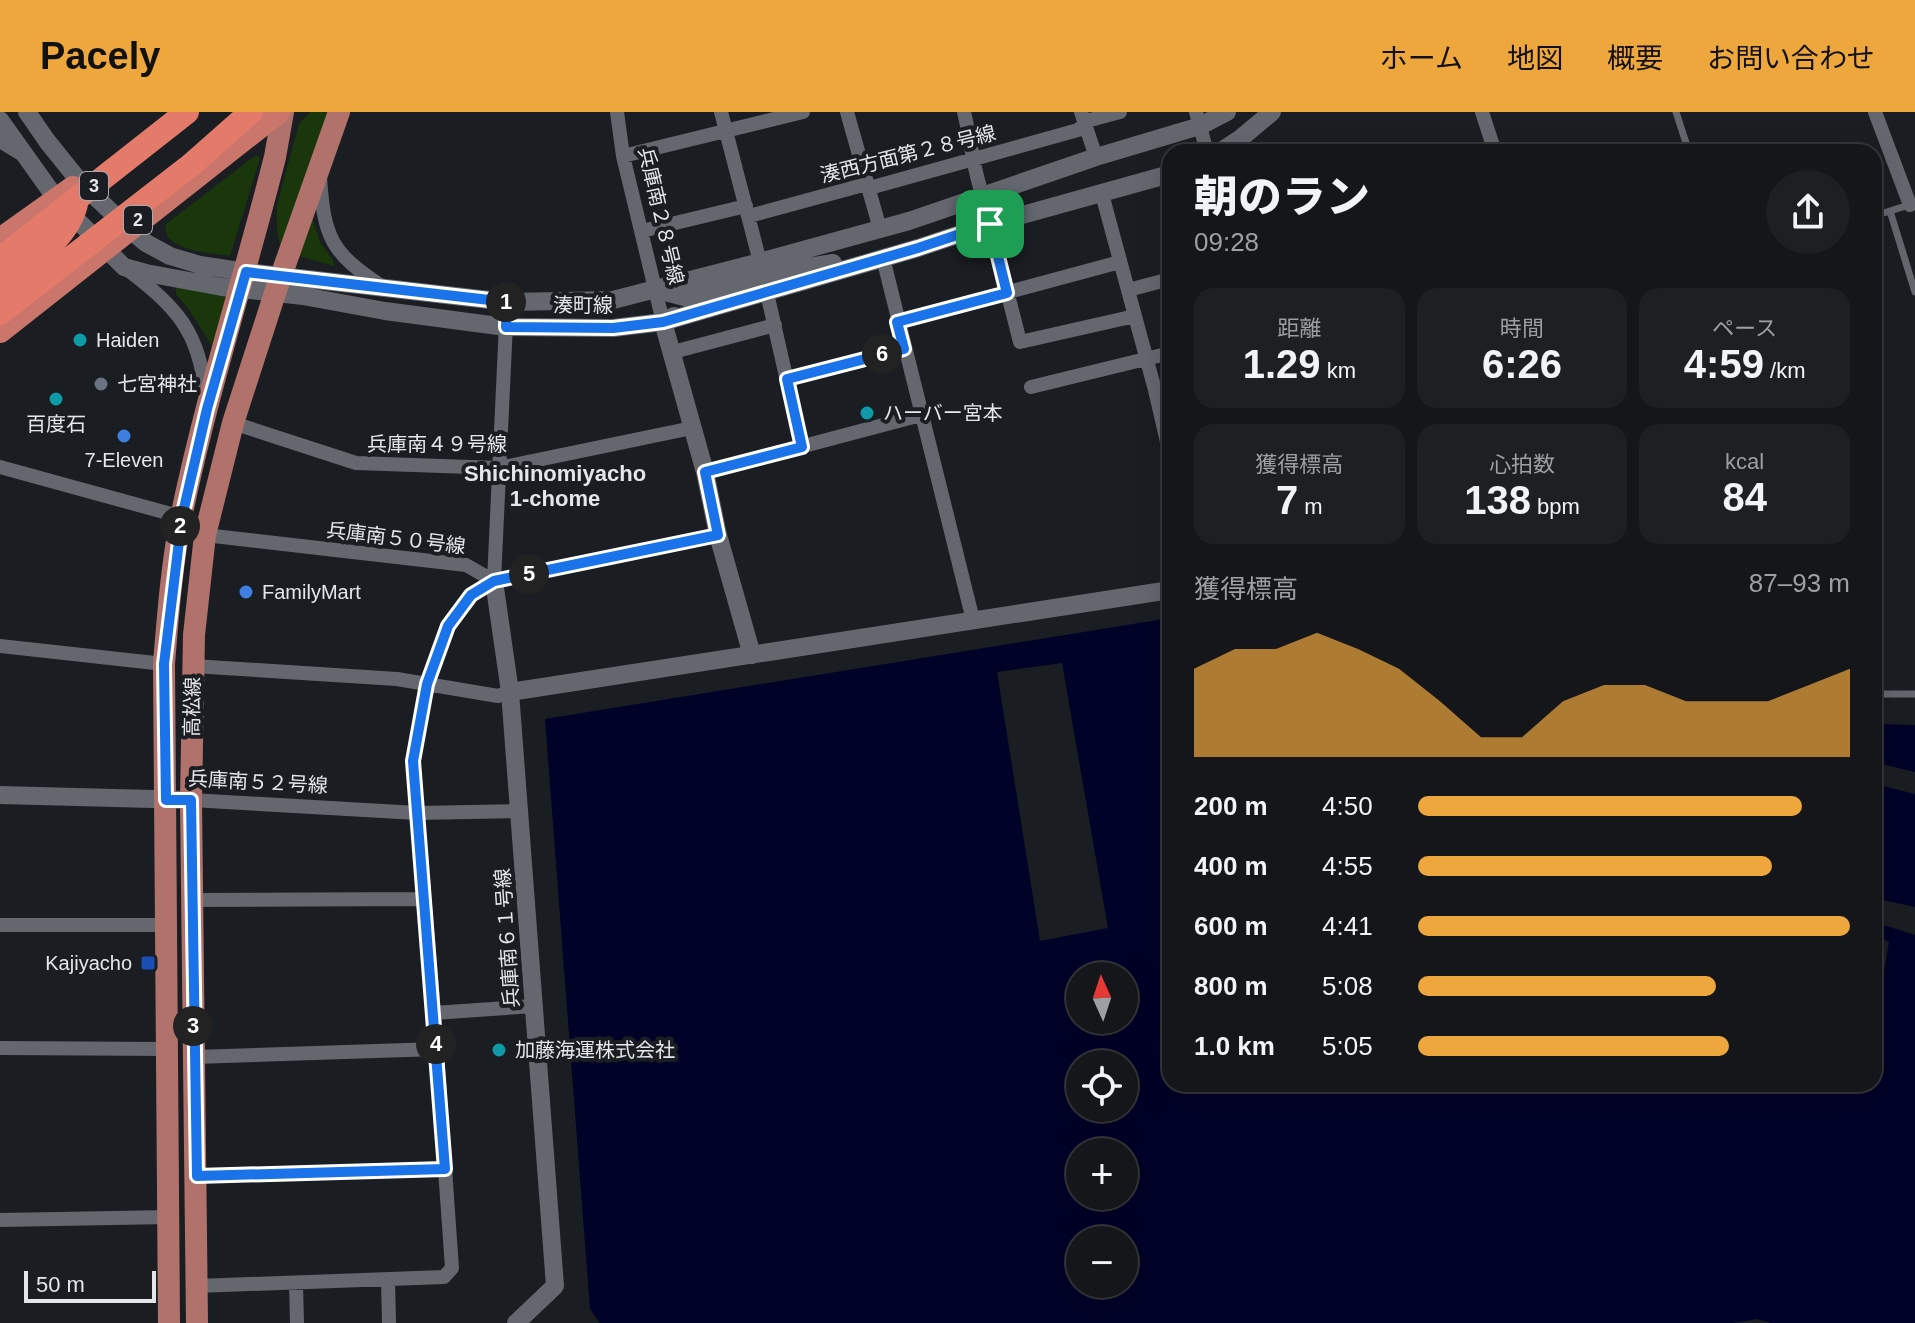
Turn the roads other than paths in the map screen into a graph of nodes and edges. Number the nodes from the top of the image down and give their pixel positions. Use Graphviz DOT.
graph roads {
  1 [pos="27,112"];
  2 [pos="172,112"];
  3 [pos="187,112"];
  4 [pos="251,112"];
  5 [pos="280,112"];
  6 [pos="339,112"];
  7 [pos="617,112"];
  8 [pos="721,112"];
  9 [pos="803,112"];
  10 [pos="847,112"];
  11 [pos="964,112"];
  12 [pos="1120,112"];
  13 [pos="1227,112"];
  14 [pos="1272,112"];
  15 [pos="1482,112"];
  16 [pos="1676,112"];
  17 [pos="1875,112"];
  18 [pos="1083,119"];
  19 [pos="1198,119"];
  20 [pos="0,120"];
  21 [pos="726,130"];
  22 [pos="0,141"];
  23 [pos="1205,144"];
  24 [pos="1232,144"];
  25 [pos="1492,144"];
  26 [pos="1686,144"];
  27 [pos="623,156"];
  28 [pos="1096,157"];
  29 [pos="27,158"];
  30 [pos="974,160"];
  31 [pos="1162,167"];
  32 [pos="319,168"];
  33 [pos="1162,176"];
  34 [pos="80,182"];
  35 [pos="867,186"];
  36 [pos="1102,194"];
  37 [pos="983,197"];
  38 [pos="1912,204"];
  39 [pos="65,208"];
  40 [pos="747,211"];
  41 [pos="1890,211"];
  42 [pos="1882,214"];
  43 [pos="990,224"];
  44 [pos="128,228"];
  45 [pos="880,229"];
  46 [pos="642,231"];
  47 [pos="0,240"];
  48 [pos="96,254"];
  49 [pos="883,258"];
  50 [pos="0,259"];
  51 [pos="760,262"];
  52 [pos="1120,262"];
  53 [pos="833,263"];
  54 [pos="124,267"];
  55 [pos="243,280"];
  56 [pos="1162,281"];
  57 [pos="278,284"];
  58 [pos="0,286"];
  59 [pos="384,288"];
  60 [pos="656,289"];
  61 [pos="1128,290"];
  62 [pos="1915,292"];
  63 [pos="767,293"];
  64 [pos="1007,293"];
  65 [pos="507,302"];
  66 [pos="0,313"];
  67 [pos="1135,316"];
  68 [pos="663,322"];
  69 [pos="897,322"];
  70 [pos="775,325"];
  71 [pos="506,327"];
  72 [pos="0,331"];
  73 [pos="904,349"];
  74 [pos="673,352"];
  75 [pos="1162,355"];
  76 [pos="1147,358"];
  77 [pos="787,379"];
  78 [pos="1031,387"];
  79 [pos="1162,398"];
  80 [pos="207,409"];
  81 [pos="921,415"];
  82 [pos="233,423"];
  83 [pos="692,428"];
  84 [pos="802,447"];
  85 [pos="0,467"];
  86 [pos="499,468"];
  87 [pos="705,472"];
  88 [pos="182,517"];
  89 [pos="205,535"];
  90 [pos="718,535"];
  91 [pos="494,581"];
  92 [pos="1162,591"];
  93 [pos="973,620"];
  94 [pos="0,646"];
  95 [pos="752,655"];
  96 [pos="164,664"];
  97 [pos="193,666"];
  98 [pos="427,684"];
  99 [pos="510,692"];
  100 [pos="1882,694"];
  101 [pos="1915,694"];
  102 [pos="0,795"];
  103 [pos="166,800"];
  104 [pos="191,800"];
  105 [pos="519,811"];
  106 [pos="417,813"];
  107 [pos="423,899"];
  108 [pos="192,900"];
  109 [pos="0,925"];
  110 [pos="167,925"];
  111 [pos="534,1006"];
  112 [pos="434,1013"];
  113 [pos="0,1048"];
  114 [pos="168,1049"];
  115 [pos="437,1049"];
  116 [pos="194,1057"];
  117 [pos="445,1169"];
  118 [pos="197,1176"];
  119 [pos="170,1217"];
  120 [pos="0,1220"];
  121 [pos="388,1280"];
  122 [pos="296,1283"];
  123 [pos="197,1286"];
  124 [pos="169,1323"];
  125 [pos="197,1323"];
  126 [pos="297,1323"];
  127 [pos="389,1323"];
  128 [pos="516,1323"];
  1 -- 34 [label="street, 湊町線"];
  2 -- 34 [label="highway"];
  3 -- 50 [label="highway, 3"];
  4 -- 66 [label="highway, 3"];
  5 -- 44 [label="highway, 2"];
  5 -- 55 [label="main road, 高松線"];
  6 -- 32 [label="main road, 高松線"];
  7 -- 27 [label="street, 兵庫南２８号線"];
  8 -- 21 [label="street"];
  9 -- 21 [label="street"];
  10 -- 35 [label="street"];
  11 -- 30 [label="street"];
  12 -- 18 [label="street, 湊西方面第２８号線"];
  13 -- 19 [label="street, 湊町線"];
  14 -- 24 [label="street"];
  15 -- 25 [label="street"];
  16 -- 26 [label="lane"];
  17 -- 38 [label="street"];
  18 -- 28 [label="street"];
  18 -- 30 [label="street, 湊西方面第２８号線"];
  19 -- 23 [label="street"];
  19 -- 28 [label="street, 湊町線"];
  20 -- 29 [label="street, 湊町線"];
  21 -- 27 [label="street"];
  21 -- 40 [label="street"];
  22 -- 29 [label="street"];
  27 -- 46 [label="street, 兵庫南２８号線"];
  28 -- 37 [label="street, 湊町線"];
  29 -- 39 [label="street, 湊町線"];
  30 -- 35 [label="street, 湊西方面第２８号線"];
  30 -- 37 [label="street"];
  31 -- 53 [label="street, 湊町線"];
  32 -- 57 [label="main road, 高松線"];
  32 -- 59 [label="street"];
  33 -- 36 [label="street, 湊町線"];
  34 -- 39 [label="highway"];
  34 -- 44 [label="street, 湊町線"];
  35 -- 40 [label="street, 湊西方面第２８号線"];
  35 -- 45 [label="street"];
  36 -- 43 [label="street, 湊町線"];
  36 -- 52 [label="street"];
  37 -- 45 [label="street, 湊町線"];
  38 -- 41 [label="lane"];
  39 -- 47 [label="highway"];
  39 -- 48 [label="street, 湊町線"];
  39 -- 58 [label="highway"];
  40 -- 46 [label="street, 湊西方面第２８号線"];
  40 -- 51 [label="street"];
  41 -- 42 [label="lane"];
  41 -- 62 [label="lane"];
  43 -- 49 [label="street, 湊町線"];
  43 -- 64 [label="street"];
  44 -- 48 [label="highway, 2"];
  44 -- 55 [label="street, 湊町線"];
  45 -- 51 [label="street, 湊町線"];
  46 -- 60 [label="street, 兵庫南２８号線"];
  48 -- 54 [label="street, 湊町線"];
  48 -- 58 [label="highway"];
  48 -- 72 [label="highway, 2"];
  49 -- 63 [label="street, 湊町線"];
  49 -- 69 [label="street"];
  51 -- 60 [label="street, 湊町線"];
  52 -- 61 [label="street"];
  52 -- 64 [label="street"];
  53 -- 60 [label="street, 湊町線"];
  53 -- 68 [label="street, 湊町線"];
  54 -- 55 [label="street, 湊町線"];
  54 -- 80 [label="street"];
  55 -- 57 [label="street, 湊町線"];
  55 -- 80 [label="main road, 高松線"];
  56 -- 61 [label="street"];
  57 -- 59 [label="street, 湊町線"];
  57 -- 71 [label="street, 湊町線"];
  57 -- 82 [label="main road, 高松線"];
  59 -- 65 [label="street, 湊町線"];
  60 -- 65 [label="street, 湊町線"];
  60 -- 68 [label="street, 兵庫南２８号線"];
  61 -- 67 [label="street"];
  63 -- 68 [label="street, 湊町線"];
  63 -- 70 [label="street"];
  64 -- 67 [label="street"];
  64 -- 69 [label="street"];
  65 -- 71 [label="street"];
  67 -- 76 [label="street"];
  68 -- 71 [label="street, 湊町線"];
  68 -- 74 [label="street, 兵庫南２８号線"];
  69 -- 73 [label="street"];
  70 -- 74 [label="street"];
  70 -- 77 [label="street"];
  71 -- 86 [label="street"];
  73 -- 77 [label="street"];
  73 -- 81 [label="street"];
  74 -- 83 [label="street, 兵庫南２８号線"];
  75 -- 76 [label="street"];
  76 -- 78 [label="street"];
  76 -- 79 [label="street"];
  77 -- 84 [label="street"];
  80 -- 88 [label="main road, 高松線"];
  81 -- 84 [label="street"];
  81 -- 93 [label="street"];
  82 -- 86 [label="street, 兵庫南４９号線"];
  82 -- 89 [label="main road, 高松線"];
  83 -- 86 [label="street, 兵庫南４９号線"];
  83 -- 87 [label="street, 兵庫南２８号線"];
  84 -- 87 [label="street"];
  85 -- 88 [label="street"];
  86 -- 91 [label="street"];
  87 -- 90 [label="street, 兵庫南２８号線"];
  88 -- 96 [label="main road, 高松線"];
  89 -- 91 [label="street, 兵庫南５０号線"];
  89 -- 97 [label="main road, 高松線"];
  90 -- 91 [label="street"];
  90 -- 95 [label="street, 兵庫南２８号線"];
  91 -- 98 [label="street"];
  91 -- 99 [label="street, 兵庫南６１号線"];
  92 -- 93 [label="street"];
  93 -- 95 [label="street"];
  94 -- 96 [label="street"];
  95 -- 99 [label="street"];
  96 -- 103 [label="main road, 高松線"];
  97 -- 98 [label="street"];
  97 -- 104 [label="main road, 高松線"];
  98 -- 99 [label="street"];
  98 -- 106 [label="street"];
  99 -- 105 [label="street, 兵庫南６１号線"];
  100 -- 101 [label="lane"];
  102 -- 103 [label="street, 兵庫南５２号線"];
  103 -- 104 [label="street, 兵庫南５２号線"];
  103 -- 110 [label="main road, 高松線"];
  104 -- 106 [label="street, 兵庫南５２号線"];
  104 -- 108 [label="main road, 高松線"];
  105 -- 106 [label="street, 兵庫南５２号線"];
  105 -- 111 [label="street, 兵庫南６１号線"];
  106 -- 107 [label="street"];
  107 -- 108 [label="street"];
  107 -- 112 [label="street"];
  108 -- 116 [label="main road, 高松線"];
  109 -- 110 [label="street"];
  110 -- 114 [label="main road, 高松線"];
  111 -- 112 [label="street"];
  111 -- 128 [label="street, 兵庫南６１号線"];
  112 -- 115 [label="street"];
  113 -- 114 [label="street"];
  114 -- 119 [label="main road, 高松線"];
  115 -- 116 [label="street"];
  115 -- 117 [label="street"];
  116 -- 118 [label="main road, 高松線"];
  117 -- 118 [label="street"];
  117 -- 121 [label="street"];
  118 -- 123 [label="main road, 高松線"];
  119 -- 120 [label="street"];
  119 -- 124 [label="main road, 高松線"];
  121 -- 122 [label="street"];
  121 -- 127 [label="street"];
  122 -- 123 [label="street"];
  122 -- 126 [label="street"];
  123 -- 125 [label="main road, 高松線"];
}
